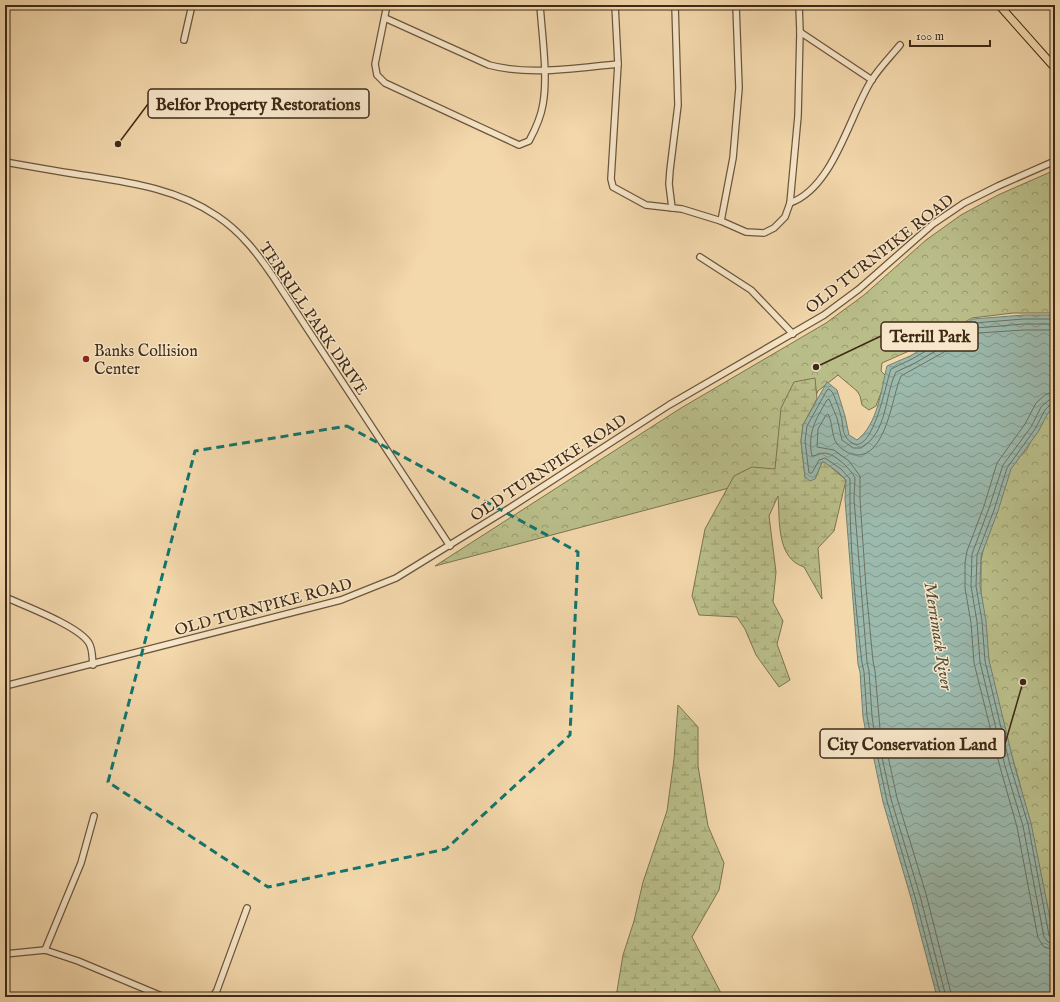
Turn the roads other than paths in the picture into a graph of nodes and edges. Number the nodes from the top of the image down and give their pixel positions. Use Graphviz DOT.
graph roads {
  1 [pos="192,5"];
  2 [pos="387,5"];
  3 [pos="540,5"];
  4 [pos="615,5"];
  5 [pos="675,5"];
  6 [pos="736,5"];
  7 [pos="799,5"];
  8 [pos="999,5"];
  9 [pos="385,18"];
  10 [pos="800,32"];
  11 [pos="184,40"];
  12 [pos="900,45"];
  13 [pos="618,64"];
  14 [pos="1055,68"];
  15 [pos="544,71"];
  16 [pos="872,80"];
  17 [pos="1055,161"];
  18 [pos="5,162"];
  19 [pos="790,203"];
  20 [pos="672,208"];
  21 [pos="721,221"];
  22 [pos="700,257"];
  23 [pos="793,334"];
  24 [pos="450,546"];
  25 [pos="5,597"];
  26 [pos="92,665"];
  27 [pos="5,686"];
  28 [pos="94,816"];
  29 [pos="247,908"];
  30 [pos="45,950"];
  31 [pos="5,954"];
  32 [pos="164,997"];
  33 [pos="213,997"];
  1 -- 11 [label="street"];
  2 -- 9 [label="street"];
  3 -- 15 [label="street"];
  4 -- 13 [label="street"];
  5 -- 20 [label="street"];
  6 -- 21 [label="street"];
  7 -- 10 [label="street"];
  8 -- 14 [label="main road"];
  9 -- 15 [label="street"];
  9 -- 15 [label="street"];
  10 -- 16 [label="street"];
  10 -- 19 [label="street"];
  12 -- 16 [label="street"];
  13 -- 15 [label="street"];
  13 -- 20 [label="street"];
  16 -- 19 [label="street"];
  17 -- 23 [label="street, OLD TURNPIKE ROAD"];
  18 -- 24 [label="street, TERRILL PARK DRIVE"];
  19 -- 21 [label="street"];
  20 -- 21 [label="street"];
  22 -- 23 [label="street"];
  23 -- 24 [label="street, OLD TURNPIKE ROAD"];
  24 -- 26 [label="street, OLD TURNPIKE ROAD"];
  25 -- 26 [label="street"];
  26 -- 27 [label="street, OLD TURNPIKE ROAD"];
  28 -- 30 [label="street"];
  29 -- 33 [label="street"];
  30 -- 31 [label="street"];
  30 -- 32 [label="street"];
}
